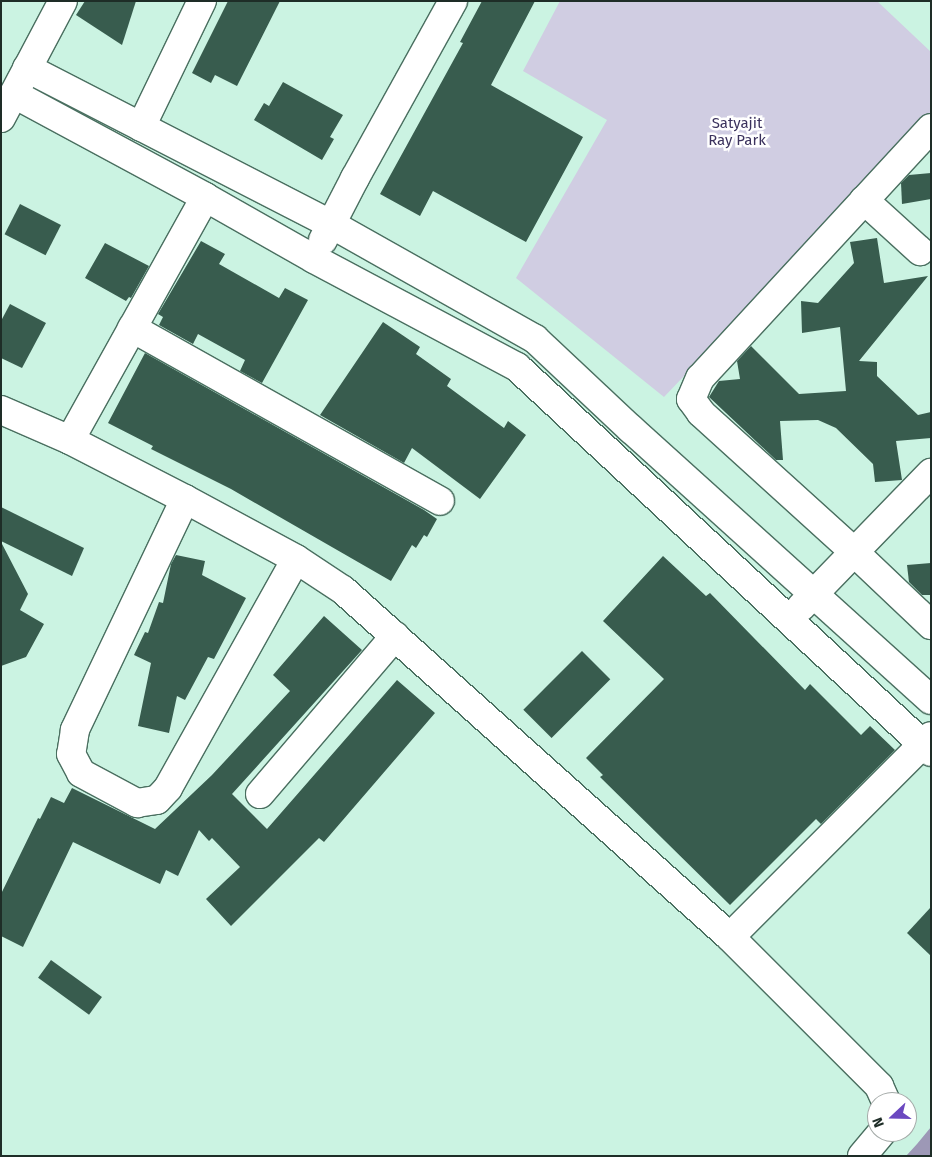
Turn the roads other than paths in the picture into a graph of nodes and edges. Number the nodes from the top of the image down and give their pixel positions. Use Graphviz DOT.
graph roads {
  1 [pos="62,1"];
  2 [pos="202,1"];
  3 [pos="453,1"];
  4 [pos="27,68"];
  5 [pos="14,94"];
  6 [pos="1,118"];
  7 [pos="141,126"];
  8 [pos="931,128"];
  9 [pos="205,197"];
  10 [pos="864,200"];
  11 [pos="331,224"];
  12 [pos="920,251"];
  13 [pos="314,259"];
  14 [pos="132,328"];
  15 [pos="1,410"];
  16 [pos="631,429"];
  17 [pos="70,440"];
  18 [pos="610,451"];
  19 [pos="931,473"];
  20 [pos="186,499"];
  21 [pos="440,501"];
  22 [pos="853,551"];
  23 [pos="296,559"];
  24 [pos="812,594"];
  25 [pos="790,619"];
  26 [pos="931,626"];
  27 [pos="394,636"];
  28 [pos="931,700"];
  29 [pos="928,744"];
  30 [pos="260,794"];
  31 [pos="730,937"];
  32 [pos="882,1092"];
  33 [pos="874,1142"];
  34 [pos="862,1156"];
  1 -- 4 [label="street"];
  2 -- 7 [label="street"];
  3 -- 11 [label="street"];
  4 -- 5 [label="street"];
  4 -- 7 [label="street"];
  5 -- 6 [label="street"];
  5 -- 9 [label="street"];
  7 -- 11 [label="street"];
  8 -- 10 [label="street"];
  9 -- 13 [label="street"];
  9 -- 14 [label="street"];
  10 -- 12 [label="street"];
  10 -- 22 [label="street"];
  11 -- 13 [label="street"];
  11 -- 16 [label="street"];
  13 -- 18 [label="street"];
  14 -- 17 [label="street"];
  14 -- 21 [label="street"];
  15 -- 17 [label="street"];
  16 -- 18 [label="street"];
  16 -- 24 [label="street"];
  17 -- 20 [label="street"];
  18 -- 25 [label="street"];
  19 -- 22 [label="street"];
  20 -- 23 [label="street"];
  20 -- 23 [label="street"];
  22 -- 24 [label="street"];
  22 -- 26 [label="street"];
  23 -- 27 [label="street"];
  24 -- 25 [label="street"];
  24 -- 28 [label="street"];
  25 -- 29 [label="street"];
  27 -- 30 [label="street"];
  27 -- 31 [label="street"];
  29 -- 31 [label="street"];
  31 -- 32 [label="street"];
  33 -- 34 [label="street"];
}
